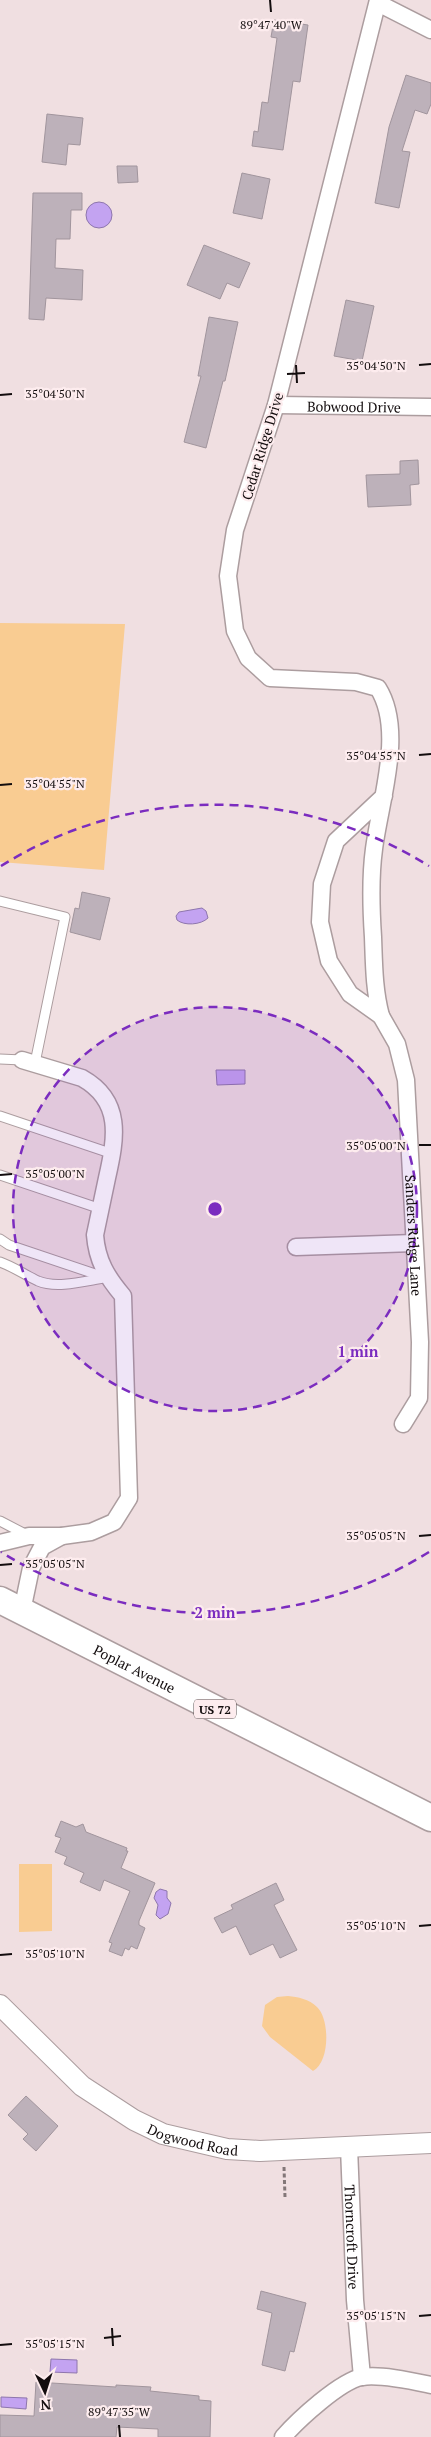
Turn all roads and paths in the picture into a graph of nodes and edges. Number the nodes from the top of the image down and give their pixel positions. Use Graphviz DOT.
graph roads {
  1 [pos="378,1"];
  2 [pos="431,30"];
  3 [pos="276,405"];
  4 [pos="431,407"];
  5 [pos="391,757"];
  6 [pos="384,796"];
  7 [pos="0,901"];
  8 [pos="381,1016"];
  9 [pos="0,1059"];
  10 [pos="29,1062"];
  11 [pos="0,1116"];
  12 [pos="112,1154"];
  13 [pos="0,1175"];
  14 [pos="101,1209"];
  15 [pos="0,1239"];
  16 [pos="414,1243"];
  17 [pos="296,1247"];
  18 [pos="0,1262"];
  19 [pos="107,1278"];
  20 [pos="403,1424"];
  21 [pos="0,1521"];
  22 [pos="29,1536"];
  23 [pos="62,1536"];
  24 [pos="0,1543"];
  25 [pos="11,1606"];
  26 [pos="431,1818"];
  27 [pos="3,2014"];
  28 [pos="431,2143"];
  29 [pos="349,2147"];
  30 [pos="284,2150"];
  31 [pos="284,2197"];
  32 [pos="362,2378"];
  33 [pos="431,2385"];
  34 [pos="283,2437"];
  1 -- 2 [label="street"];
  1 -- 3 [label="street, Cedar Ridge Drive"];
  3 -- 4 [label="street, Bobwood Drive"];
  3 -- 5 [label="street, Cedar Ridge Drive"];
  5 -- 6 [label="street, Sanders Ridge Lane"];
  6 -- 8 [label="street, Sanders Ridge Lane"];
  6 -- 8 [label="street, Sanders Ridge Lane"];
  7 -- 10 [label="lane"];
  8 -- 16 [label="street, Sanders Ridge Lane"];
  9 -- 10 [label="lane"];
  10 -- 12 [label="street"];
  11 -- 12 [label="lane"];
  12 -- 14 [label="street"];
  13 -- 14 [label="lane"];
  14 -- 19 [label="street"];
  15 -- 19 [label="lane"];
  16 -- 17 [label="street"];
  16 -- 20 [label="street, Sanders Ridge Lane"];
  18 -- 19 [label="lane"];
  19 -- 23 [label="street"];
  21 -- 22 [label="lane"];
  22 -- 23 [label="street"];
  22 -- 24 [label="street"];
  23 -- 25 [label="street"];
  25 -- 26 [label="main road, Poplar Avenue / US 72"];
  27 -- 30 [label="street, Dogwood Road"];
  28 -- 29 [label="street, Dogwood Road"];
  29 -- 30 [label="street, Dogwood Road"];
  29 -- 32 [label="street, Thorncroft Drive"];
  30 -- 31 [label="path"];
  32 -- 33 [label="street"];
  32 -- 34 [label="street"];
}
